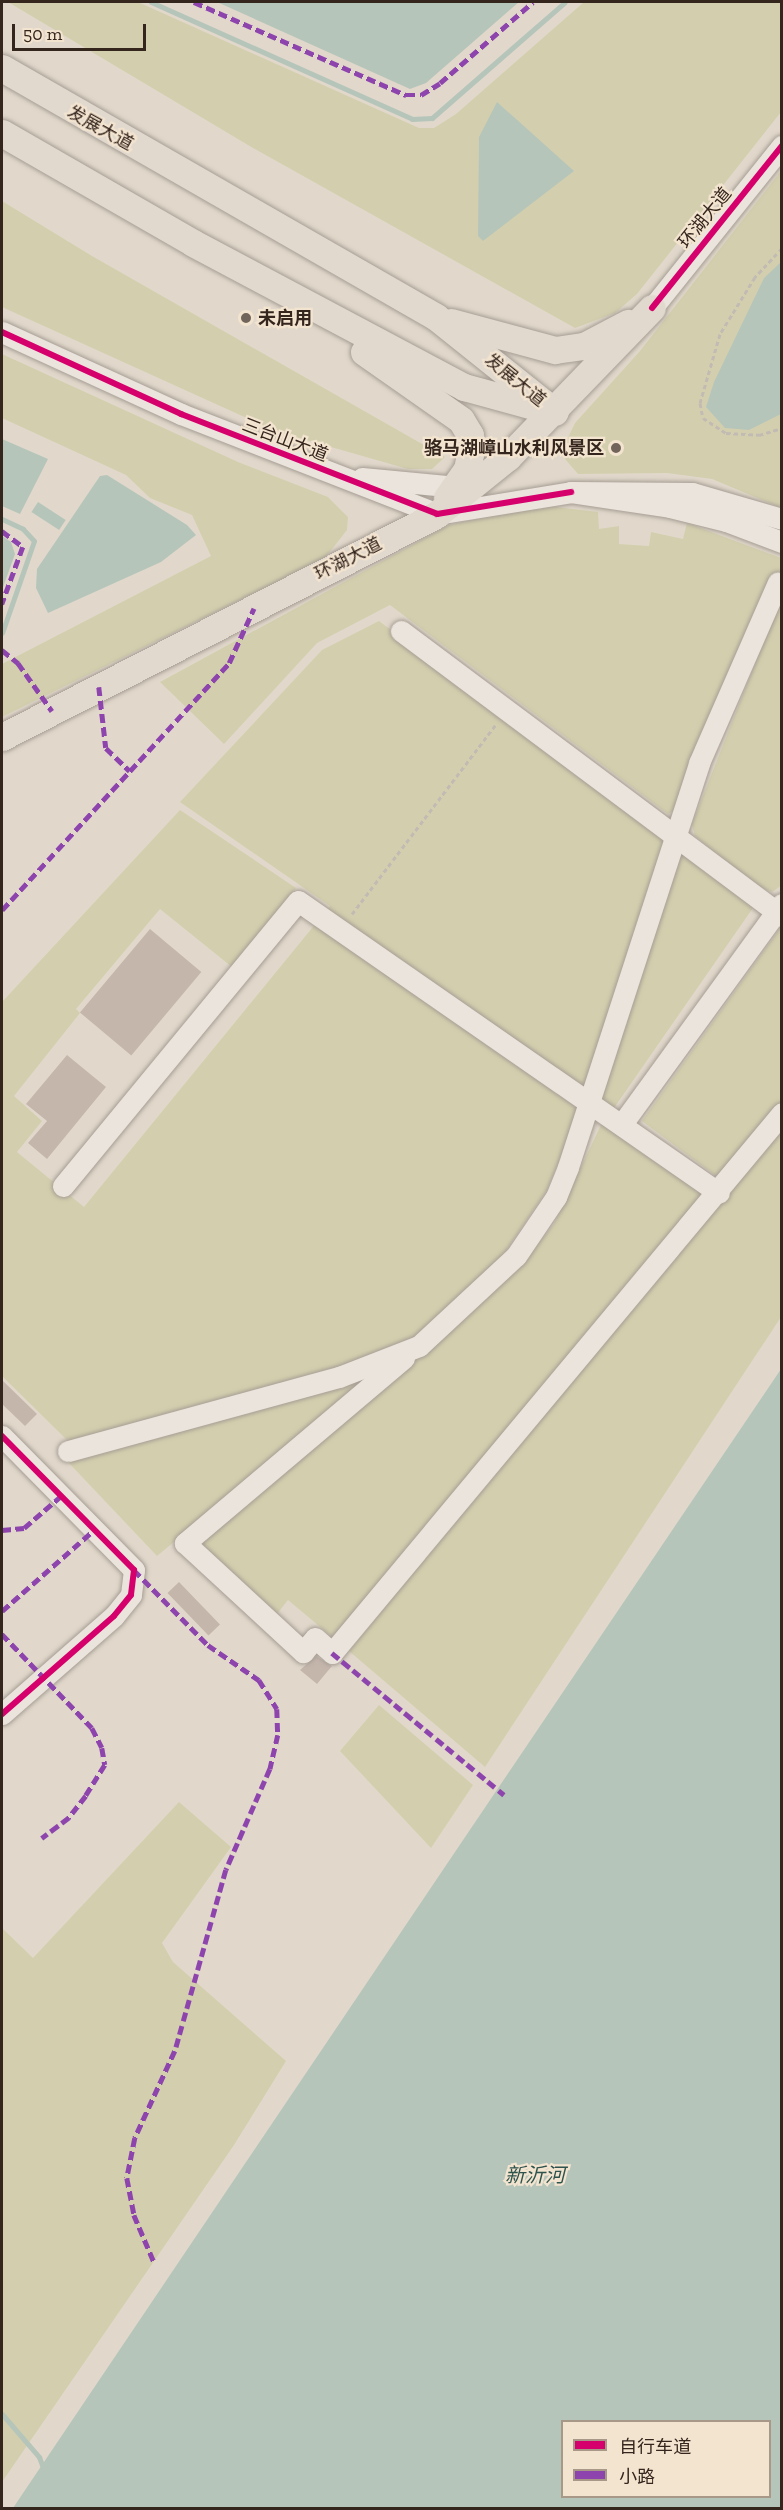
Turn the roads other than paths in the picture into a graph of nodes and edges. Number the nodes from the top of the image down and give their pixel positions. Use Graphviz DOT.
graph roads {
  1 [pos="2,68"];
  2 [pos="2,133"];
  3 [pos="782,146"];
  4 [pos="260,279"];
  5 [pos="652,308"];
  6 [pos="436,317"];
  7 [pos="2,332"];
  8 [pos="555,412"];
  9 [pos="339,476"];
  10 [pos="463,487"];
  11 [pos="571,492"];
  12 [pos="437,514"];
  13 [pos="782,519"];
  14 [pos="782,542"];
  15 [pos="778,582"];
  16 [pos="401,631"];
  17 [pos="2,737"];
  18 [pos="676,836"];
  19 [pos="780,911"];
  20 [pos="590,1102"];
  21 [pos="782,1113"];
  22 [pos="622,1124"];
  23 [pos="63,1186"];
  24 [pos="718,1193"];
  25 [pos="419,1346"];
  26 [pos="2,1436"];
  27 [pos="68,1451"];
  28 [pos="2,1714"];
  1 -- 6 [label="main road, 发展大道"];
  2 -- 4 [label="main road, 发展大道"];
  3 -- 5 [label="street, 环湖大道"];
  4 -- 8 [label="main road, 发展大道"];
  4 -- 10 [label="main road"];
  5 -- 6 [label="main road"];
  5 -- 8 [label="main road, 环湖大道"];
  6 -- 8 [label="main road, 发展大道"];
  7 -- 9 [label="street, 三台山大道"];
  8 -- 10 [label="main road, 环湖大道"];
  9 -- 10 [label="street"];
  9 -- 12 [label="street, 三台山大道"];
  10 -- 11 [label="street"];
  10 -- 12 [label="main road"];
  11 -- 12 [label="street"];
  11 -- 13 [label="street"];
  11 -- 14 [label="street"];
  12 -- 17 [label="main road, 环湖大道"];
  15 -- 18 [label="street"];
  16 -- 18 [label="street"];
  18 -- 19 [label="street"];
  18 -- 20 [label="street"];
  19 -- 22 [label="street"];
  20 -- 22 [label="street"];
  20 -- 23 [label="street"];
  20 -- 25 [label="street"];
  21 -- 24 [label="street"];
  22 -- 24 [label="street"];
  24 -- 25 [label="street"];
  25 -- 27 [label="street"];
  26 -- 28 [label="street"];
}
